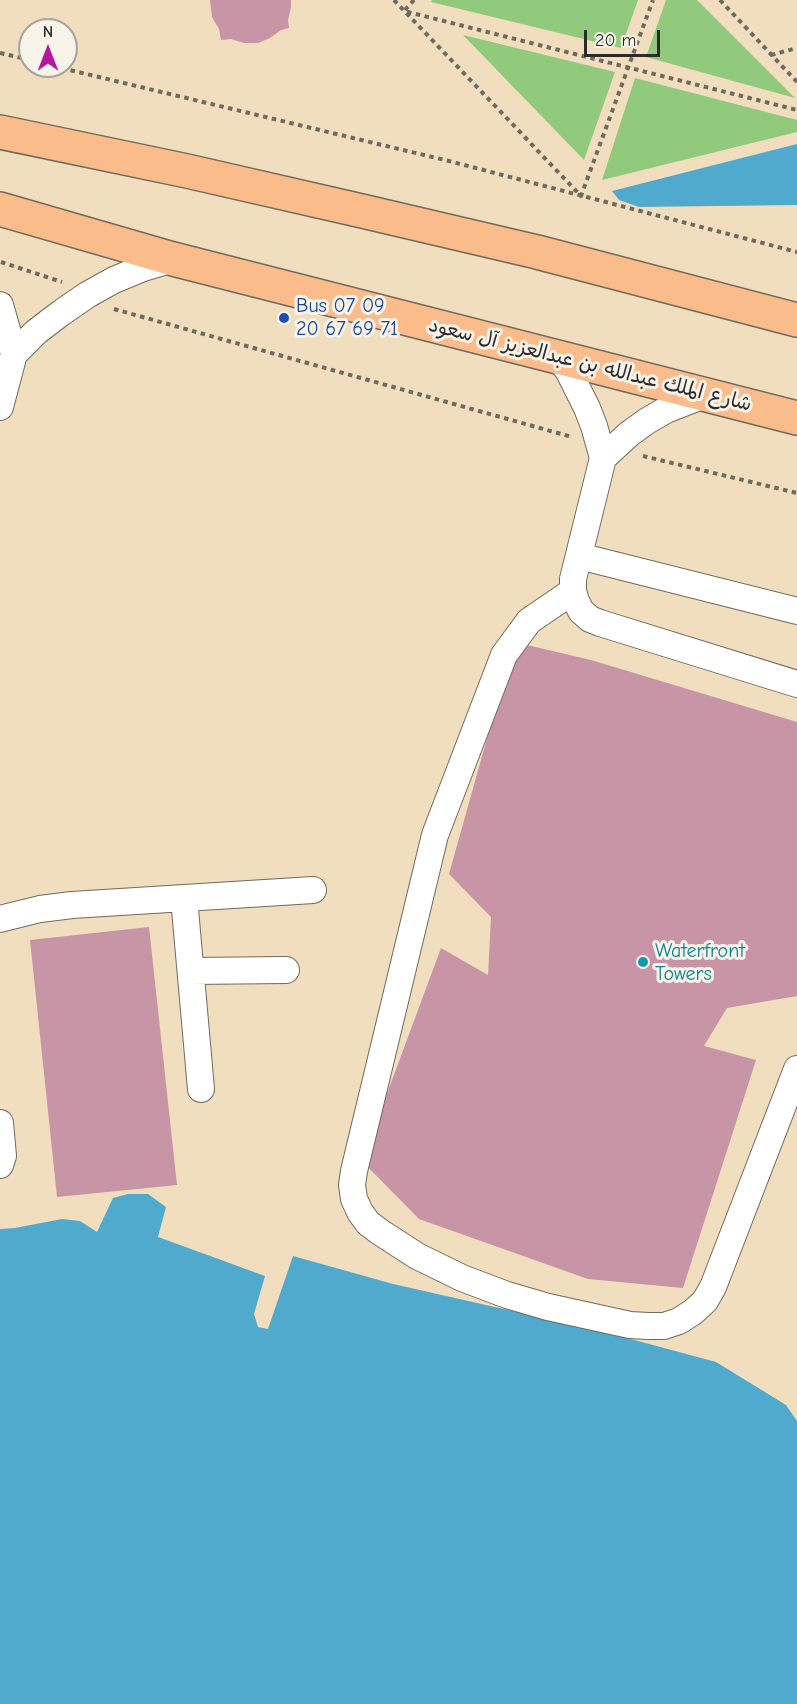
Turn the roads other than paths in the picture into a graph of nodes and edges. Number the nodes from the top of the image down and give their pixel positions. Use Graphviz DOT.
graph roads {
  1 [pos="0,132"];
  2 [pos="0,209"];
  3 [pos="173,259"];
  4 [pos="0,305"];
  5 [pos="797,320"];
  6 [pos="14,354"];
  7 [pos="558,356"];
  8 [pos="707,394"];
  9 [pos="0,407"];
  10 [pos="797,418"];
  11 [pos="605,450"];
  12 [pos="579,556"];
  13 [pos="573,591"];
  14 [pos="797,611"];
  15 [pos="797,684"];
  16 [pos="313,890"];
  17 [pos="184,898"];
  18 [pos="0,919"];
  19 [pos="285,970"];
  20 [pos="190,971"];
  21 [pos="797,1069"];
  22 [pos="201,1089"];
  23 [pos="0,1123"];
  24 [pos="0,1165"];
  1 -- 5 [label="main road"];
  2 -- 3 [label="main road, شارع الملك عبدالله بن عبدالعزيز آل سعود"];
  3 -- 6 [label="lane"];
  3 -- 7 [label="main road, شارع الملك عبدالله بن عبدالعزيز آل سعود"];
  4 -- 6 [label="lane"];
  6 -- 9 [label="lane"];
  7 -- 8 [label="main road, شارع الملك عبدالله بن عبدالعزيز آل سعود"];
  7 -- 11 [label="lane"];
  8 -- 10 [label="main road, شارع الملك عبدالله بن عبدالعزيز آل سعود"];
  8 -- 11 [label="lane"];
  11 -- 12 [label="lane"];
  12 -- 13 [label="lane"];
  12 -- 14 [label="lane"];
  13 -- 15 [label="lane"];
  13 -- 21 [label="lane"];
  16 -- 17 [label="lane"];
  17 -- 18 [label="lane"];
  17 -- 20 [label="lane"];
  19 -- 20 [label="lane"];
  20 -- 22 [label="lane"];
  23 -- 24 [label="lane"];
}
